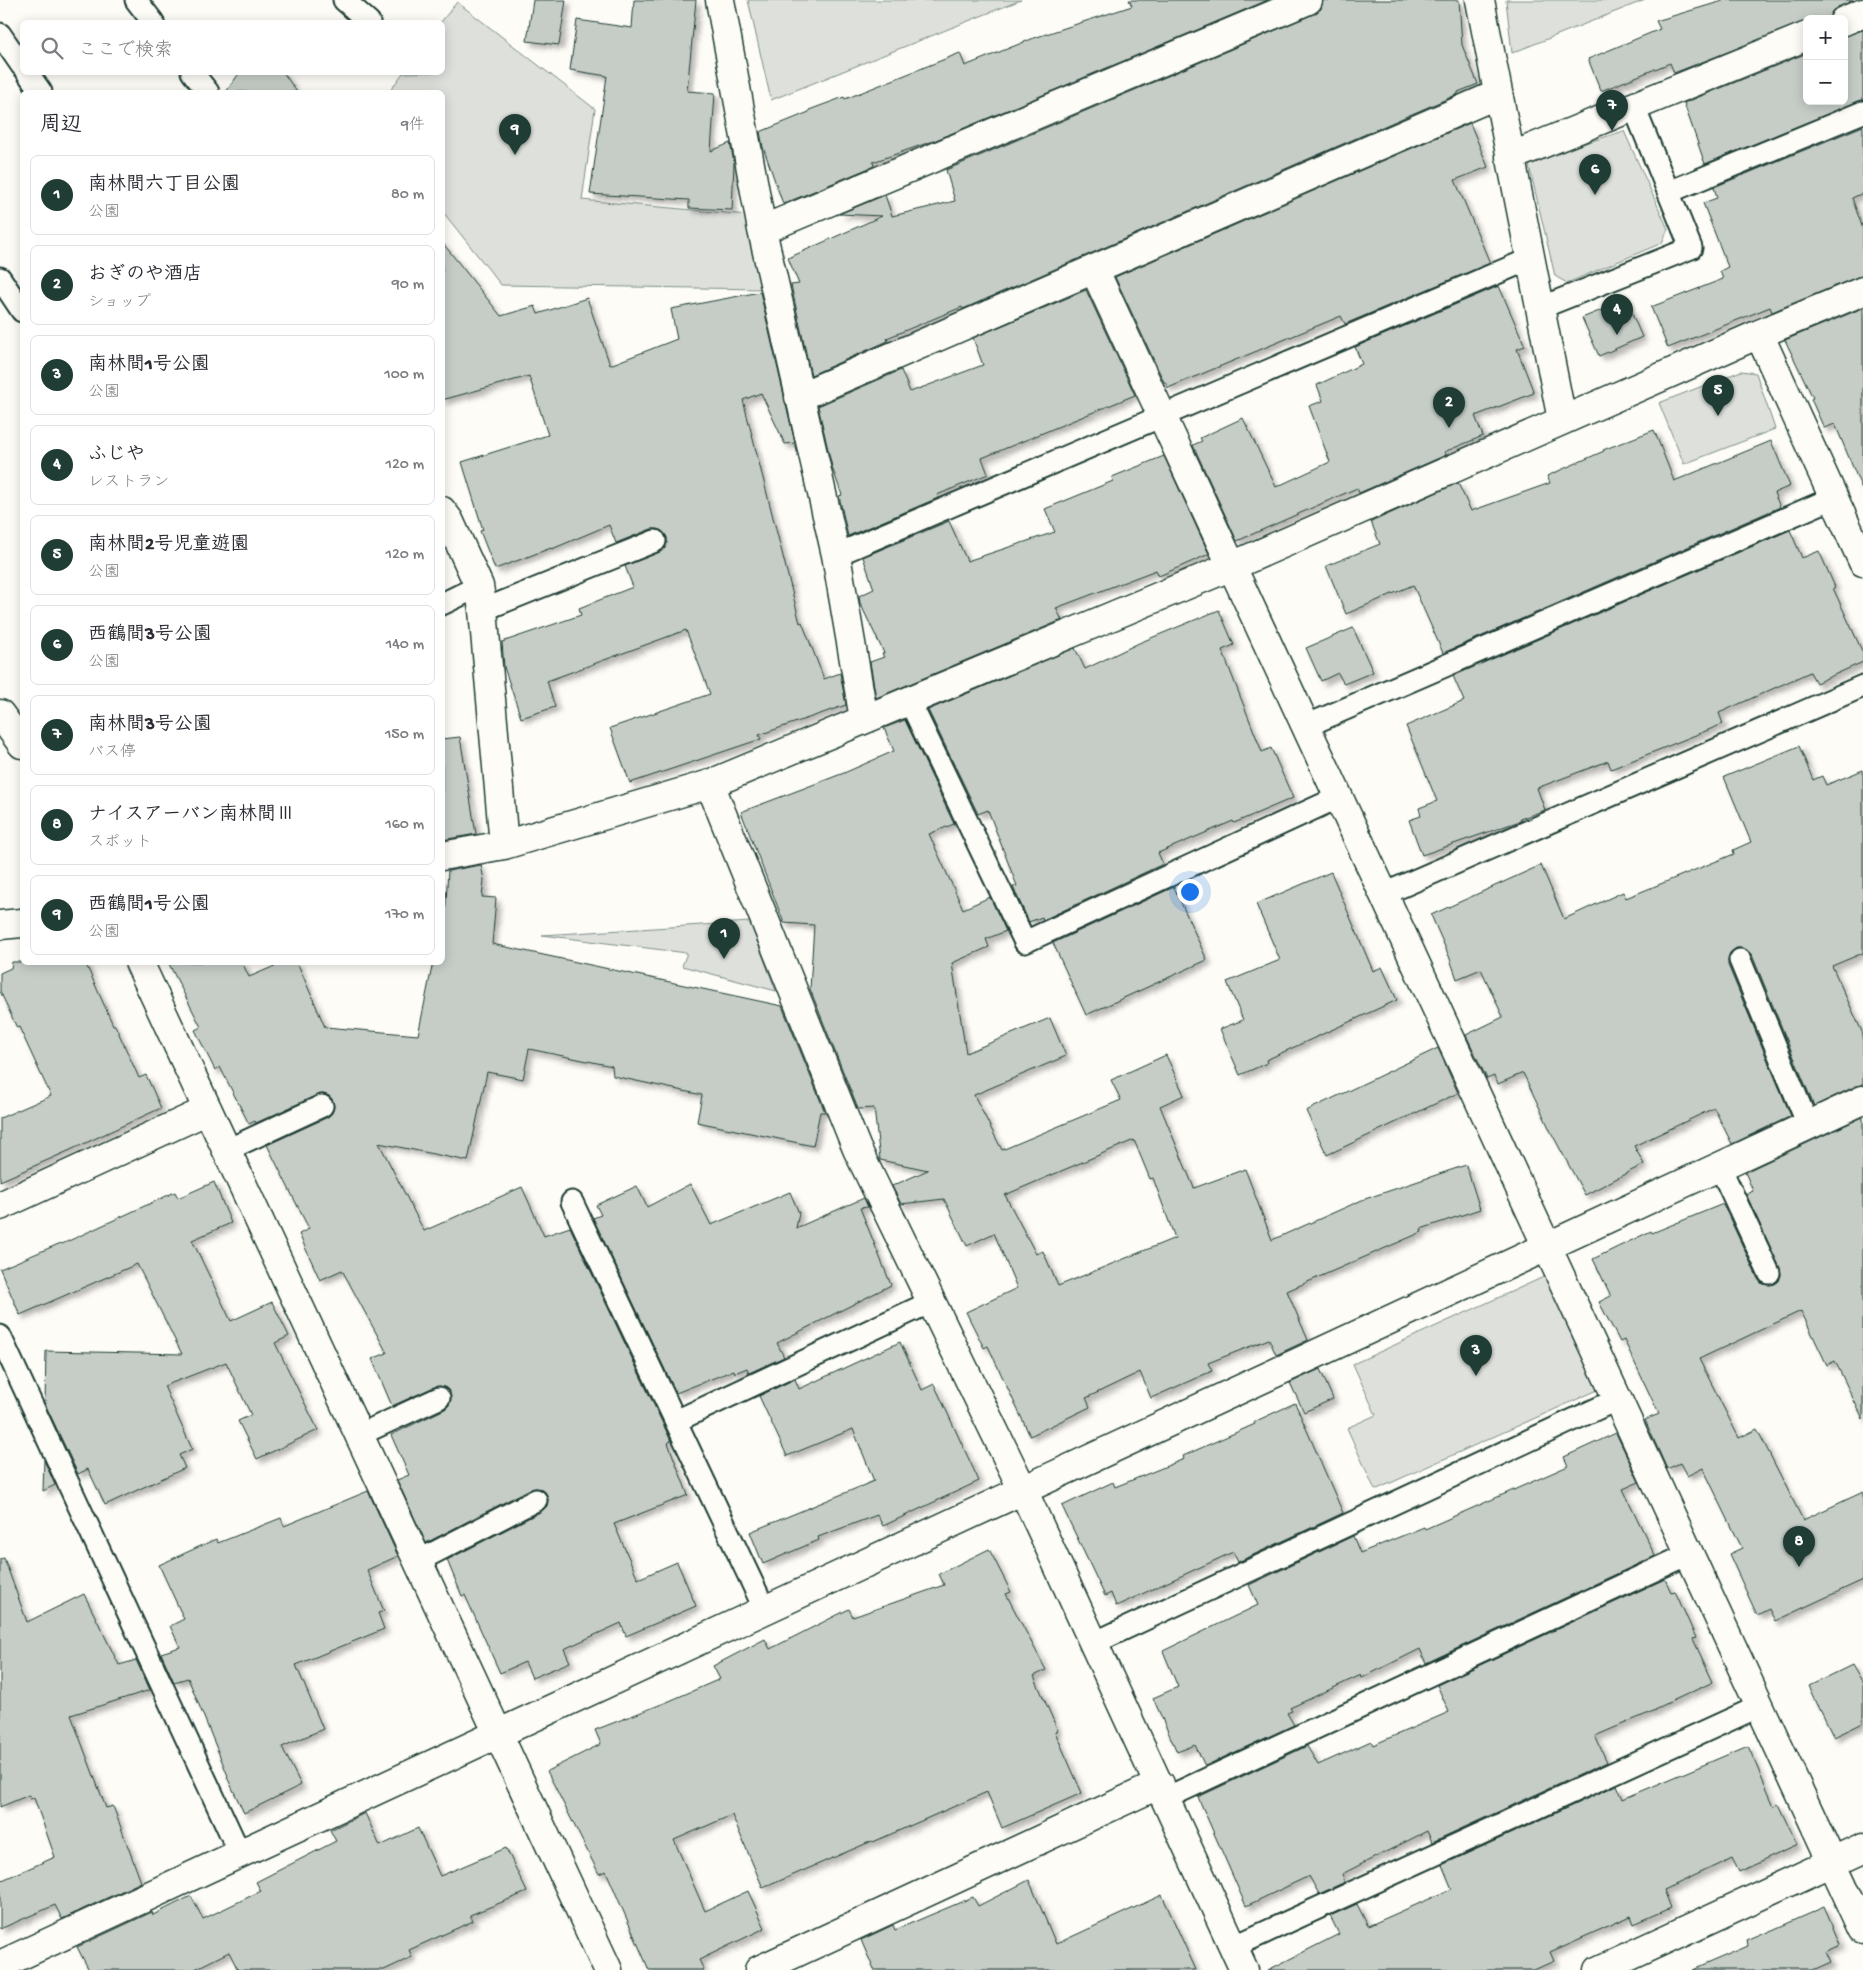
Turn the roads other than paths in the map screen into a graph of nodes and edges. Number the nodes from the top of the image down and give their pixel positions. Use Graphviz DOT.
graph roads {
  1 [pos="136,0"];
  2 [pos="344,0"];
  3 [pos="720,0"];
  4 [pos="1308,0"];
  5 [pos="1480,0"];
  6 [pos="1863,14"];
  7 [pos="151,20"];
  8 [pos="367,20"];
  9 [pos="1848,20"];
  10 [pos="0,34"];
  11 [pos="1803,38"];
  12 [pos="20,63"];
  13 [pos="29,75"];
  14 [pos="194,75"];
  15 [pos="40,90"];
  16 [pos="206,90"];
  17 [pos="1498,94"];
  18 [pos="1634,107"];
  19 [pos="1863,112"];
  20 [pos="1510,157"];
  21 [pos="1669,192"];
  22 [pos="762,230"];
  23 [pos="1530,260"];
  24 [pos="1094,269"];
  25 [pos="0,278"];
  26 [pos="1863,291"];
  27 [pos="20,308"];
  28 [pos="1540,308"];
  29 [pos="1759,334"];
  30 [pos="799,397"];
  31 [pos="1163,417"];
  32 [pos="1562,420"];
  33 [pos="1834,498"];
  34 [pos="445,515"];
  35 [pos="655,541"];
  36 [pos="836,555"];
  37 [pos="1863,562"];
  38 [pos="1232,566"];
  39 [pos="481,598"];
  40 [pos="445,604"];
  41 [pos="1863,686"];
  42 [pos="910,700"];
  43 [pos="864,719"];
  44 [pos="1306,726"];
  45 [pos="710,784"];
  46 [pos="1339,797"];
  47 [pos="504,845"];
  48 [pos="445,855"];
  49 [pos="1384,894"];
  50 [pos="20,923"];
  51 [pos="0,925"];
  52 [pos="1740,960"];
  53 [pos="140,965"];
  54 [pos="1863,1100"];
  55 [pos="322,1106"];
  56 [pos="208,1110"];
  57 [pos="1808,1125"];
  58 [pos="227,1150"];
  59 [pos="1720,1166"];
  60 [pos="572,1202"];
  61 [pos="0,1206"];
  62 [pos="1547,1246"];
  63 [pos="1769,1272"];
  64 [pos="933,1301"];
  65 [pos="0,1336"];
  66 [pos="439,1398"];
  67 [pos="1618,1399"];
  68 [pos="676,1421"];
  69 [pos="359,1435"];
  70 [pos="1023,1490"];
  71 [pos="536,1500"];
  72 [pos="1689,1554"];
  73 [pos="418,1561"];
  74 [pos="765,1610"];
  75 [pos="1094,1644"];
  76 [pos="1760,1706"];
  77 [pos="498,1734"];
  78 [pos="1163,1791"];
  79 [pos="1863,1848"];
  80 [pos="240,1854"];
  81 [pos="1832,1862"];
  82 [pos="1863,1930"];
  83 [pos="1238,1958"];
  84 [pos="0,1965"];
  85 [pos="608,1970"];
  86 [pos="759,1970"];
  87 [pos="1599,1970"];
  1 -- 7 [label="lane"];
  2 -- 8 [label="lane"];
  3 -- 22 [label="street"];
  4 -- 22 [label="street"];
  5 -- 17 [label="street"];
  6 -- 9 [label="street"];
  10 -- 12 [label="lane"];
  11 -- 18 [label="street"];
  13 -- 15 [label="lane"];
  14 -- 16 [label="lane"];
  17 -- 20 [label="street"];
  17 -- 24 [label="street"];
  18 -- 20 [label="street"];
  18 -- 21 [label="lane"];
  19 -- 21 [label="lane"];
  20 -- 23 [label="street"];
  21 -- 28 [label="lane"];
  22 -- 30 [label="street"];
  23 -- 28 [label="street"];
  23 -- 31 [label="lane"];
  24 -- 30 [label="street"];
  24 -- 31 [label="street"];
  25 -- 27 [label="lane"];
  26 -- 29 [label="street"];
  28 -- 32 [label="street"];
  29 -- 32 [label="street"];
  29 -- 33 [label="street"];
  30 -- 36 [label="street"];
  31 -- 36 [label="lane"];
  31 -- 38 [label="street"];
  32 -- 38 [label="street"];
  33 -- 37 [label="street"];
  33 -- 44 [label="lane"];
  34 -- 39 [label="street"];
  35 -- 39 [label="lane"];
  36 -- 43 [label="street"];
  38 -- 42 [label="street"];
  38 -- 44 [label="street"];
  39 -- 40 [label="lane"];
  39 -- 47 [label="street"];
  41 -- 49 [label="lane"];
  42 -- 43 [label="street"];
  42 -- 46 [label="lane"];
  43 -- 45 [label="street"];
  44 -- 46 [label="street"];
  45 -- 47 [label="street"];
  45 -- 64 [label="street"];
  46 -- 49 [label="street"];
  47 -- 48 [label="street"];
  49 -- 62 [label="street"];
  50 -- 51 [label="street"];
  52 -- 57 [label="lane"];
  53 -- 56 [label="street"];
  54 -- 57 [label="street"];
  55 -- 58 [label="lane"];
  56 -- 58 [label="street"];
  56 -- 61 [label="street"];
  57 -- 59 [label="street"];
  58 -- 69 [label="street"];
  59 -- 62 [label="street"];
  59 -- 63 [label="lane"];
  60 -- 68 [label="lane"];
  62 -- 67 [label="street"];
  62 -- 70 [label="street"];
  64 -- 68 [label="lane"];
  64 -- 70 [label="street"];
  65 -- 80 [label="lane"];
  66 -- 69 [label="lane"];
  67 -- 72 [label="street"];
  67 -- 75 [label="lane"];
  68 -- 74 [label="lane"];
  69 -- 73 [label="street"];
  70 -- 74 [label="street"];
  70 -- 75 [label="street"];
  71 -- 73 [label="lane"];
  72 -- 76 [label="street"];
  72 -- 78 [label="lane"];
  73 -- 77 [label="street"];
  74 -- 77 [label="street"];
  75 -- 78 [label="street"];
  76 -- 81 [label="street"];
  76 -- 83 [label="lane"];
  77 -- 80 [label="street"];
  77 -- 85 [label="street"];
  78 -- 83 [label="street"];
  78 -- 86 [label="street"];
  79 -- 81 [label="street"];
  80 -- 84 [label="street"];
  81 -- 82 [label="street"];
  81 -- 87 [label="street"];
}
